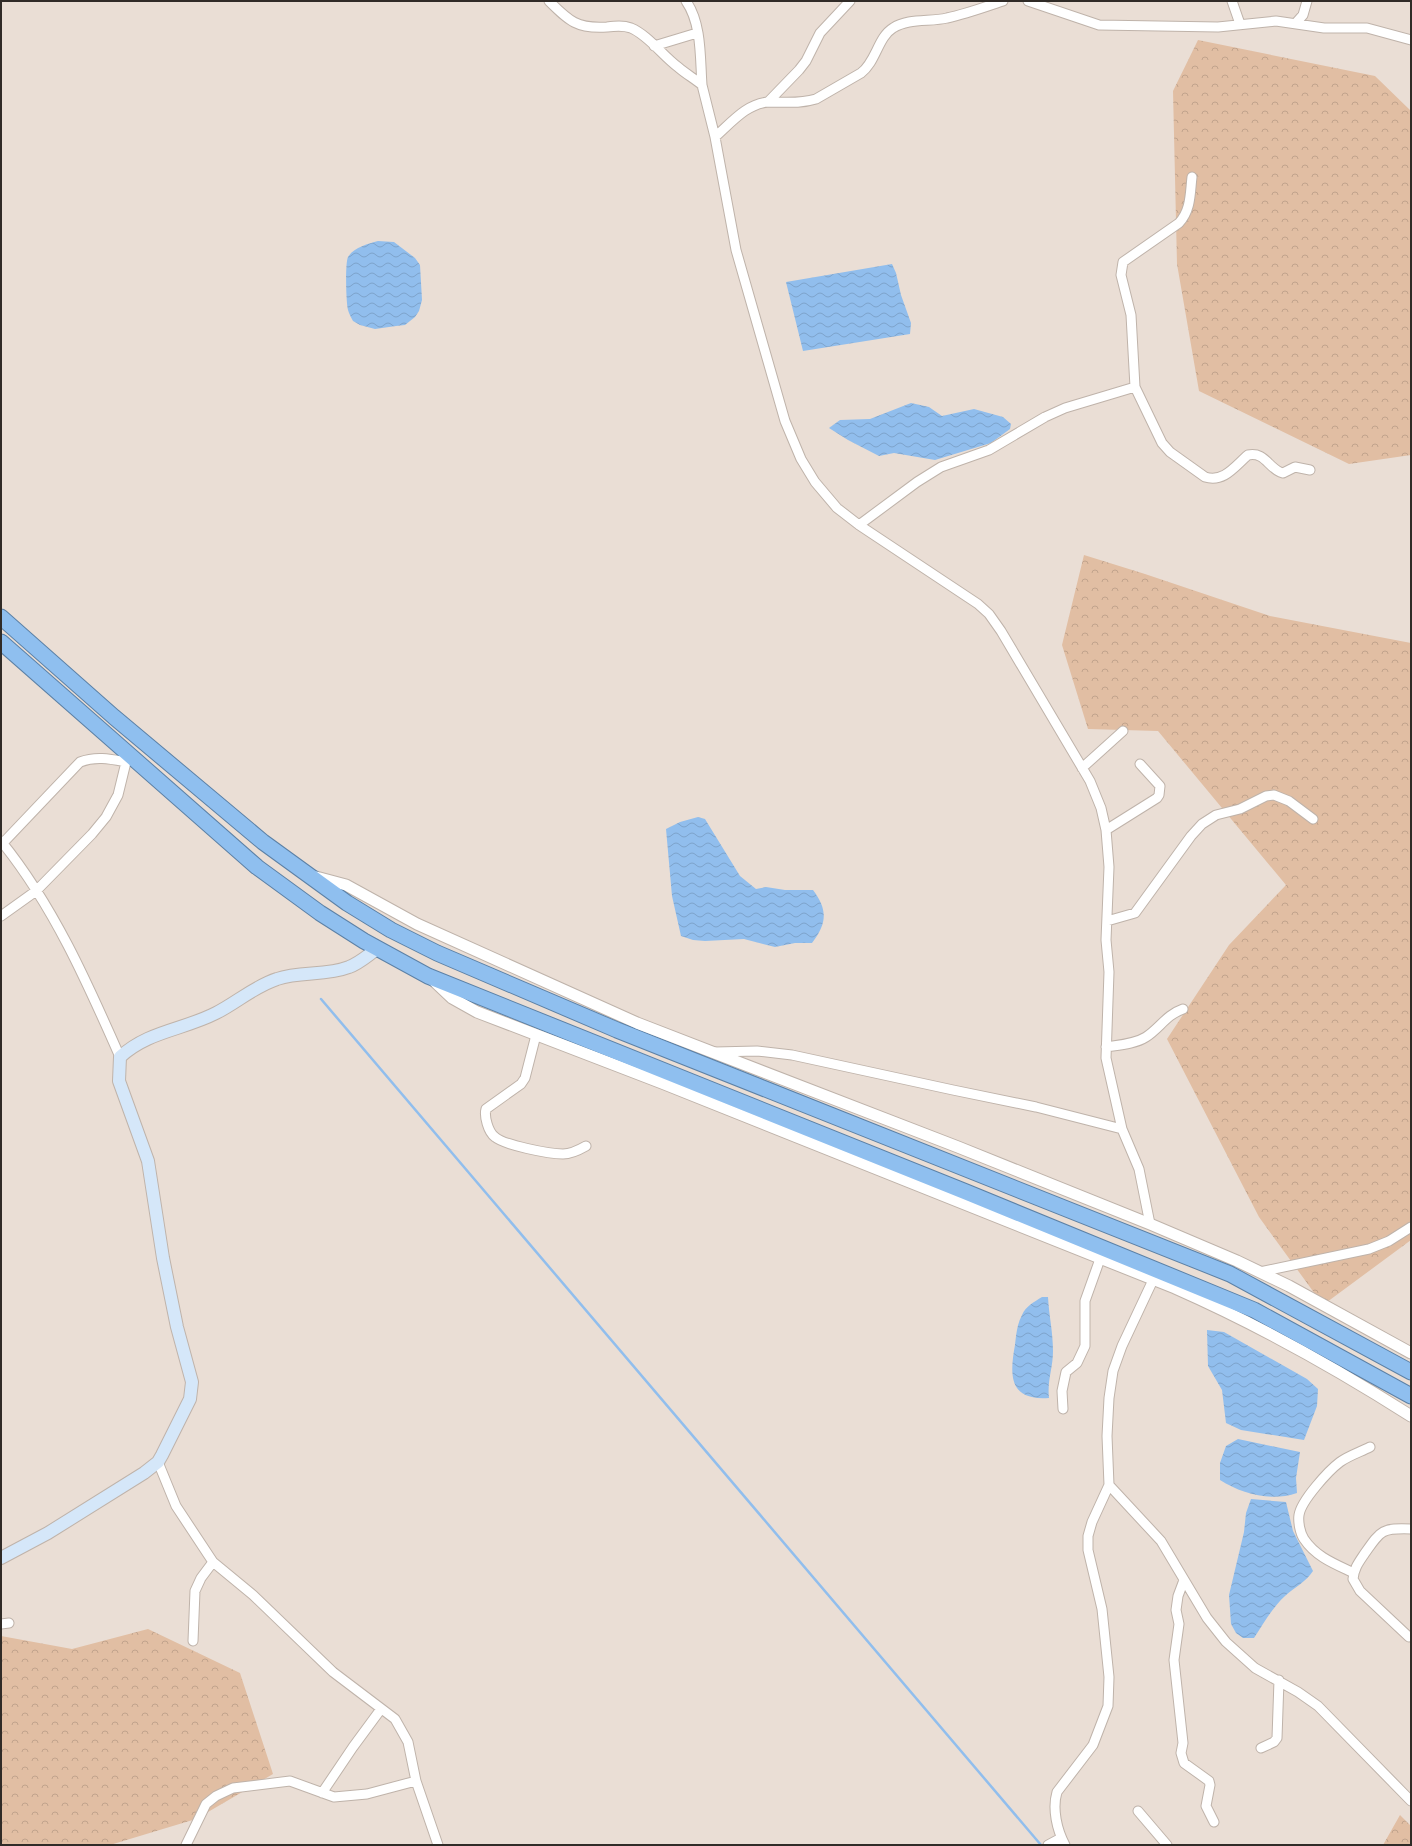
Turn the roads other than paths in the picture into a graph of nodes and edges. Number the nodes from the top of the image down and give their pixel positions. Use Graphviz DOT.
graph roads {
  1 [pos="549,1"];
  2 [pos="686,1"];
  3 [pos="850,1"];
  4 [pos="1003,1"];
  5 [pos="1028,1"];
  6 [pos="1232,1"];
  7 [pos="1307,1"];
  8 [pos="1240,24"];
  9 [pos="1295,24"];
  10 [pos="697,33"];
  11 [pos="1411,40"];
  12 [pos="654,46"];
  13 [pos="702,85"];
  14 [pos="768,102"];
  15 [pos="715,137"];
  16 [pos="1192,177"];
  17 [pos="1135,386"];
  18 [pos="1310,470"];
  19 [pos="858,525"];
  20 [pos="1,616"];
  21 [pos="1,642"];
  22 [pos="1123,731"];
  23 [pos="127,758"];
  24 [pos="1140,764"];
  25 [pos="1082,768"];
  26 [pos="1313,819"];
  27 [pos="1106,830"];
  28 [pos="2,842"];
  29 [pos="306,874"];
  30 [pos="36,891"];
  31 [pos="1,916"];
  32 [pos="1107,921"];
  33 [pos="377,949"];
  34 [pos="428,976"];
  35 [pos="1183,1008"];
  36 [pos="536,1035"];
  37 [pos="1106,1047"];
  38 [pos="715,1052"];
  39 [pos="120,1056"];
  40 [pos="1122,1129"];
  41 [pos="586,1146"];
  42 [pos="1150,1224"];
  43 [pos="1411,1227"];
  44 [pos="1100,1259"];
  45 [pos="1260,1272"];
  46 [pos="1153,1280"];
  47 [pos="1411,1353"];
  48 [pos="1411,1372"];
  49 [pos="1411,1396"];
  50 [pos="1063,1409"];
  51 [pos="1411,1416"];
  52 [pos="1370,1447"];
  53 [pos="158,1462"];
  54 [pos="1109,1485"];
  55 [pos="1411,1529"];
  56 [pos="1,1558"];
  57 [pos="213,1562"];
  58 [pos="1354,1573"];
  59 [pos="1184,1580"];
  60 [pos="1409,1637"];
  61 [pos="193,1641"];
  62 [pos="1279,1680"];
  63 [pos="381,1709"];
  64 [pos="1261,1748"];
  65 [pos="416,1781"];
  66 [pos="322,1794"];
  67 [pos="1411,1801"];
  68 [pos="1138,1811"];
  69 [pos="1214,1822"];
  70 [pos="1063,1841"];
  71 [pos="1050,1844"];
  72 [pos="186,1845"];
  73 [pos="438,1845"];
  74 [pos="1167,1845"];
  1 -- 12 [label="street"];
  2 -- 10 [label="street"];
  3 -- 14 [label="street"];
  4 -- 14 [label="street"];
  5 -- 8 [label="street"];
  6 -- 8 [label="street"];
  7 -- 9 [label="street"];
  8 -- 9 [label="street"];
  9 -- 11 [label="street"];
  10 -- 12 [label="street"];
  10 -- 13 [label="street"];
  12 -- 13 [label="street"];
  13 -- 15 [label="street"];
  14 -- 15 [label="street"];
  15 -- 19 [label="street"];
  16 -- 17 [label="street"];
  17 -- 18 [label="street"];
  17 -- 19 [label="street"];
  19 -- 25 [label="street"];
  20 -- 29 [label="highway"];
  21 -- 23 [label="highway"];
  22 -- 25 [label="street"];
  23 -- 28 [label="street"];
  23 -- 30 [label="street"];
  23 -- 33 [label="highway"];
  24 -- 27 [label="street"];
  25 -- 27 [label="street"];
  26 -- 32 [label="street"];
  27 -- 32 [label="street"];
  28 -- 30 [label="street"];
  29 -- 38 [label="street"];
  29 -- 48 [label="highway"];
  30 -- 31 [label="street"];
  30 -- 39 [label="street"];
  32 -- 37 [label="street"];
  33 -- 34 [label="highway"];
  33 -- 39 [label="main road"];
  34 -- 36 [label="street"];
  34 -- 49 [label="highway"];
  35 -- 37 [label="street"];
  36 -- 41 [label="street"];
  36 -- 44 [label="street"];
  37 -- 40 [label="street"];
  38 -- 40 [label="street"];
  38 -- 42 [label="street"];
  39 -- 53 [label="main road"];
  40 -- 42 [label="street"];
  42 -- 45 [label="street"];
  43 -- 45 [label="street"];
  44 -- 46 [label="street"];
  44 -- 50 [label="street"];
  45 -- 47 [label="street"];
  46 -- 51 [label="street"];
  46 -- 54 [label="street"];
  52 -- 58 [label="street"];
  53 -- 56 [label="main road"];
  53 -- 57 [label="street"];
  54 -- 59 [label="street"];
  54 -- 70 [label="street"];
  55 -- 58 [label="street"];
  57 -- 61 [label="street"];
  57 -- 63 [label="street"];
  58 -- 60 [label="street"];
  59 -- 62 [label="street"];
  59 -- 69 [label="street"];
  62 -- 64 [label="street"];
  62 -- 67 [label="street"];
  63 -- 65 [label="street"];
  63 -- 66 [label="street"];
  65 -- 66 [label="street"];
  65 -- 73 [label="street"];
  66 -- 72 [label="street"];
  68 -- 74 [label="street"];
  70 -- 71 [label="street"];
}
